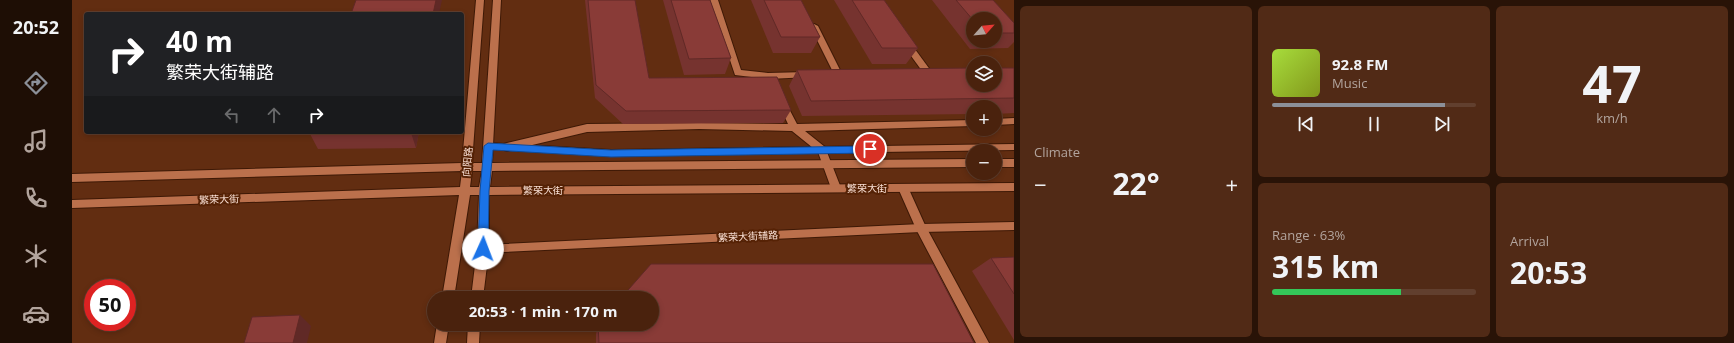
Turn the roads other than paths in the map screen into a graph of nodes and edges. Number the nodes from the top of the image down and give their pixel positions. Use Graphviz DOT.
graph roads {
  1 [pos="480,0"];
  2 [pos="497,0"];
  3 [pos="714,0"];
  4 [pos="811,20"];
  5 [pos="902,37"];
  6 [pos="928,73"];
  7 [pos="838,74"];
  8 [pos="815,75"];
  9 [pos="778,95"];
  10 [pos="1014,121"];
  11 [pos="966,122"];
  12 [pos="1002,122"];
  13 [pos="794,128"];
  14 [pos="488,146"];
  15 [pos="508,147"];
  16 [pos="1014,147"];
  17 [pos="822,150"];
  18 [pos="966,163"];
  19 [pos="1002,163"];
  20 [pos="1014,163"];
  21 [pos="826,164"];
  22 [pos="467,167"];
  23 [pos="487,167"];
  24 [pos="72,178"];
  25 [pos="1014,187"];
  26 [pos="836,188"];
  27 [pos="903,188"];
  28 [pos="465,191"];
  29 [pos="484,191"];
  30 [pos="72,204"];
  31 [pos="1014,226"];
  32 [pos="921,228"];
  33 [pos="483,249"];
  34 [pos="449,291"];
  35 [pos="478,291"];
  36 [pos="442,331"];
  37 [pos="474,331"];
  38 [pos="440,343"];
  39 [pos="473,343"];
  40 [pos="983,343"];
  1 -- 22 [label="main road, 向阳路"];
  2 -- 14 [label="main road, 向阳路"];
  3 -- 8 [label="main road"];
  4 -- 7 [label="main road"];
  5 -- 6 [label="main road"];
  9 -- 13 [label="main road"];
  10 -- 12 [label="main road"];
  11 -- 13 [label="main road"];
  13 -- 15 [label="main road"];
  13 -- 17 [label="main road"];
  14 -- 15 [label="lane"];
  14 -- 23 [label="main road, 向阳路"];
  15 -- 17 [label="lane"];
  16 -- 17 [label="lane"];
  17 -- 21 [label="main road"];
  18 -- 21 [label="main road"];
  19 -- 20 [label="main road"];
  21 -- 23 [label="main road"];
  21 -- 26 [label="main road"];
  22 -- 23 [label="main road"];
  22 -- 24 [label="main road"];
  22 -- 28 [label="main road, 向阳路"];
  23 -- 29 [label="main road, 向阳路"];
  25 -- 27 [label="main road, 繁荣大街"];
  26 -- 27 [label="main road, 繁荣大街"];
  26 -- 29 [label="main road, 繁荣大街"];
  27 -- 32 [label="main road"];
  28 -- 29 [label="main road, 繁荣大街"];
  28 -- 30 [label="main road, 繁荣大街"];
  28 -- 34 [label="main road, 向阳路"];
  29 -- 33 [label="main road, 向阳路"];
  31 -- 32 [label="lane, 繁荣大街辅路"];
  32 -- 33 [label="lane, 繁荣大街辅路"];
  32 -- 40 [label="main road"];
  33 -- 35 [label="main road, 向阳路"];
  36 -- 38 [label="main road"];
  37 -- 39 [label="main road"];
}
